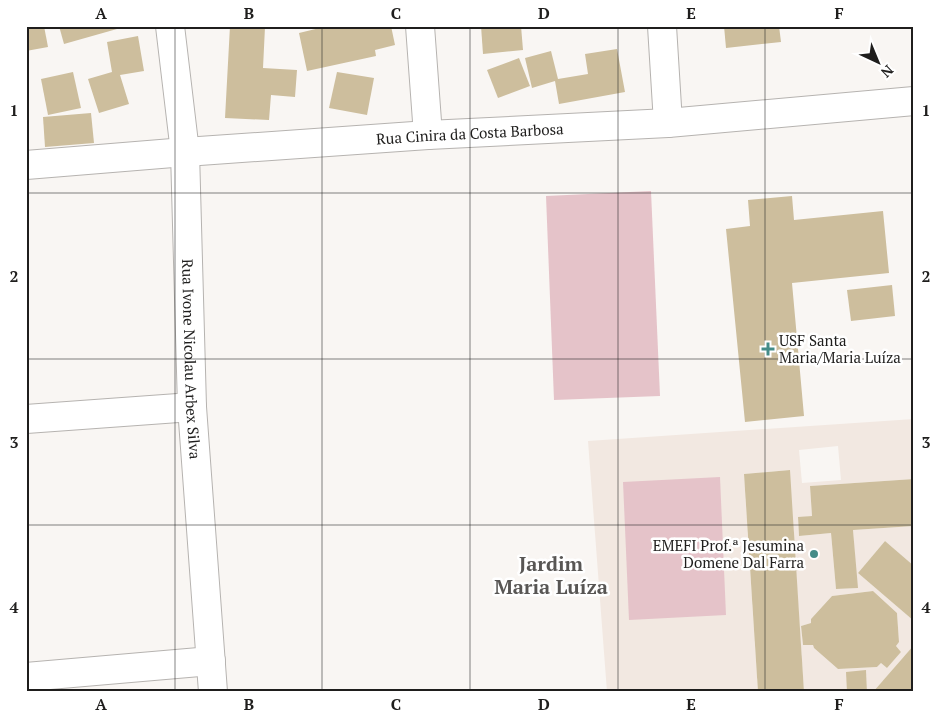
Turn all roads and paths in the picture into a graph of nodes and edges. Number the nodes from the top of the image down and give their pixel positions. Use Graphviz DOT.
graph roads {
  1 [pos="170,26"];
  2 [pos="420,26"];
  3 [pos="662,26"];
  4 [pos="914,101"];
  5 [pos="668,123"];
  6 [pos="428,135"];
  7 [pos="185,152"];
  8 [pos="26,165"];
  9 [pos="192,407"];
  10 [pos="26,420"];
  11 [pos="210,661"];
  12 [pos="26,677"];
  13 [pos="213,692"];
  1 -- 7 [label="street, Rua Ivone Nicolau Arbex Silva"];
  2 -- 6 [label="street"];
  3 -- 5 [label="street"];
  4 -- 5 [label="street, Rua Cinira da Costa Barbosa"];
  5 -- 6 [label="street, Rua Cinira da Costa Barbosa"];
  6 -- 7 [label="street, Rua Cinira da Costa Barbosa"];
  7 -- 8 [label="street, Rua Cinira da Costa Barbosa"];
  7 -- 9 [label="street, Rua Ivone Nicolau Arbex Silva"];
  9 -- 10 [label="street"];
  9 -- 11 [label="street, Rua Ivone Nicolau Arbex Silva"];
  11 -- 12 [label="street"];
  11 -- 13 [label="street, Rua Ivone Nicolau Arbex Silva"];
}
